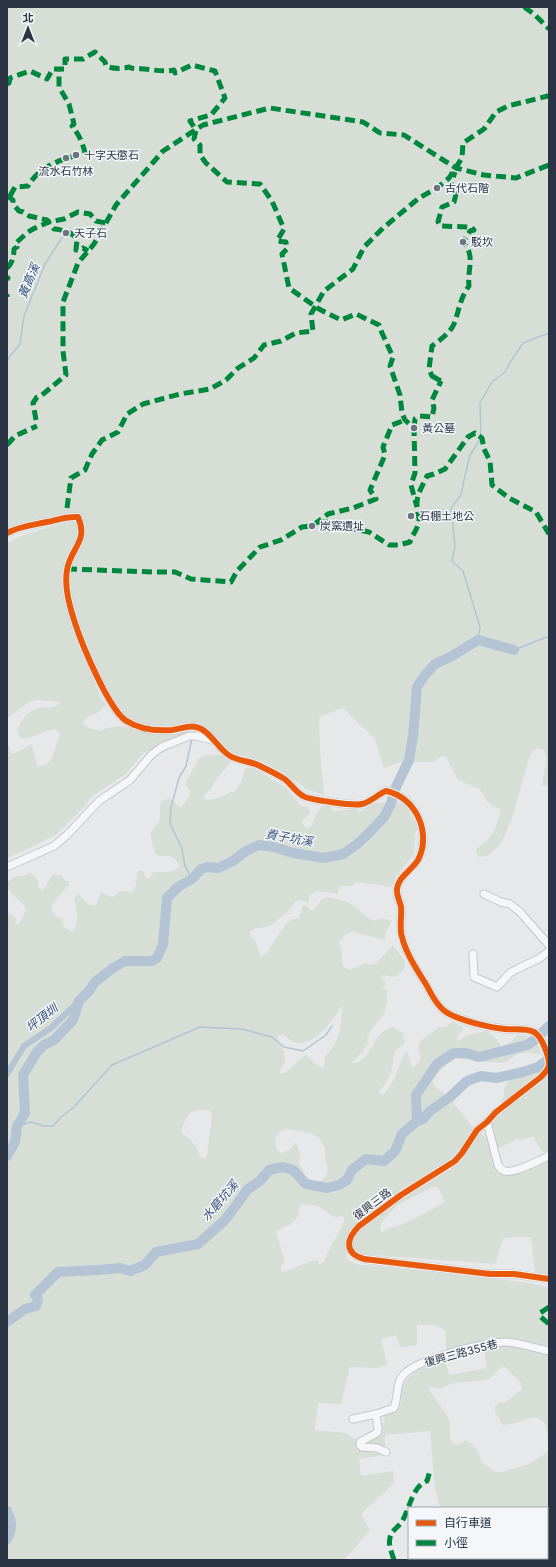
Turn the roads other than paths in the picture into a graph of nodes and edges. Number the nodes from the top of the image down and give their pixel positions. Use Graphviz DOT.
graph roads {
  1 [pos="7,534"];
  2 [pos="212,740"];
  3 [pos="7,867"];
  4 [pos="484,894"];
  5 [pos="549,945"];
  6 [pos="549,951"];
  7 [pos="473,954"];
  8 [pos="547,1059"];
  9 [pos="487,1122"];
  10 [pos="549,1155"];
  11 [pos="549,1279"];
  12 [pos="549,1351"];
  13 [pos="376,1414"];
  14 [pos="353,1419"];
  15 [pos="386,1452"];
  1 -- 2 [label="street"];
  2 -- 3 [label="street"];
  2 -- 8 [label="street"];
  4 -- 5 [label="street"];
  6 -- 7 [label="street"];
  8 -- 9 [label="street, 復興三路"];
  9 -- 10 [label="street"];
  9 -- 11 [label="street, 復興三路"];
  12 -- 13 [label="street, 復興三路355巷"];
  13 -- 14 [label="street"];
  13 -- 15 [label="street"];
}
